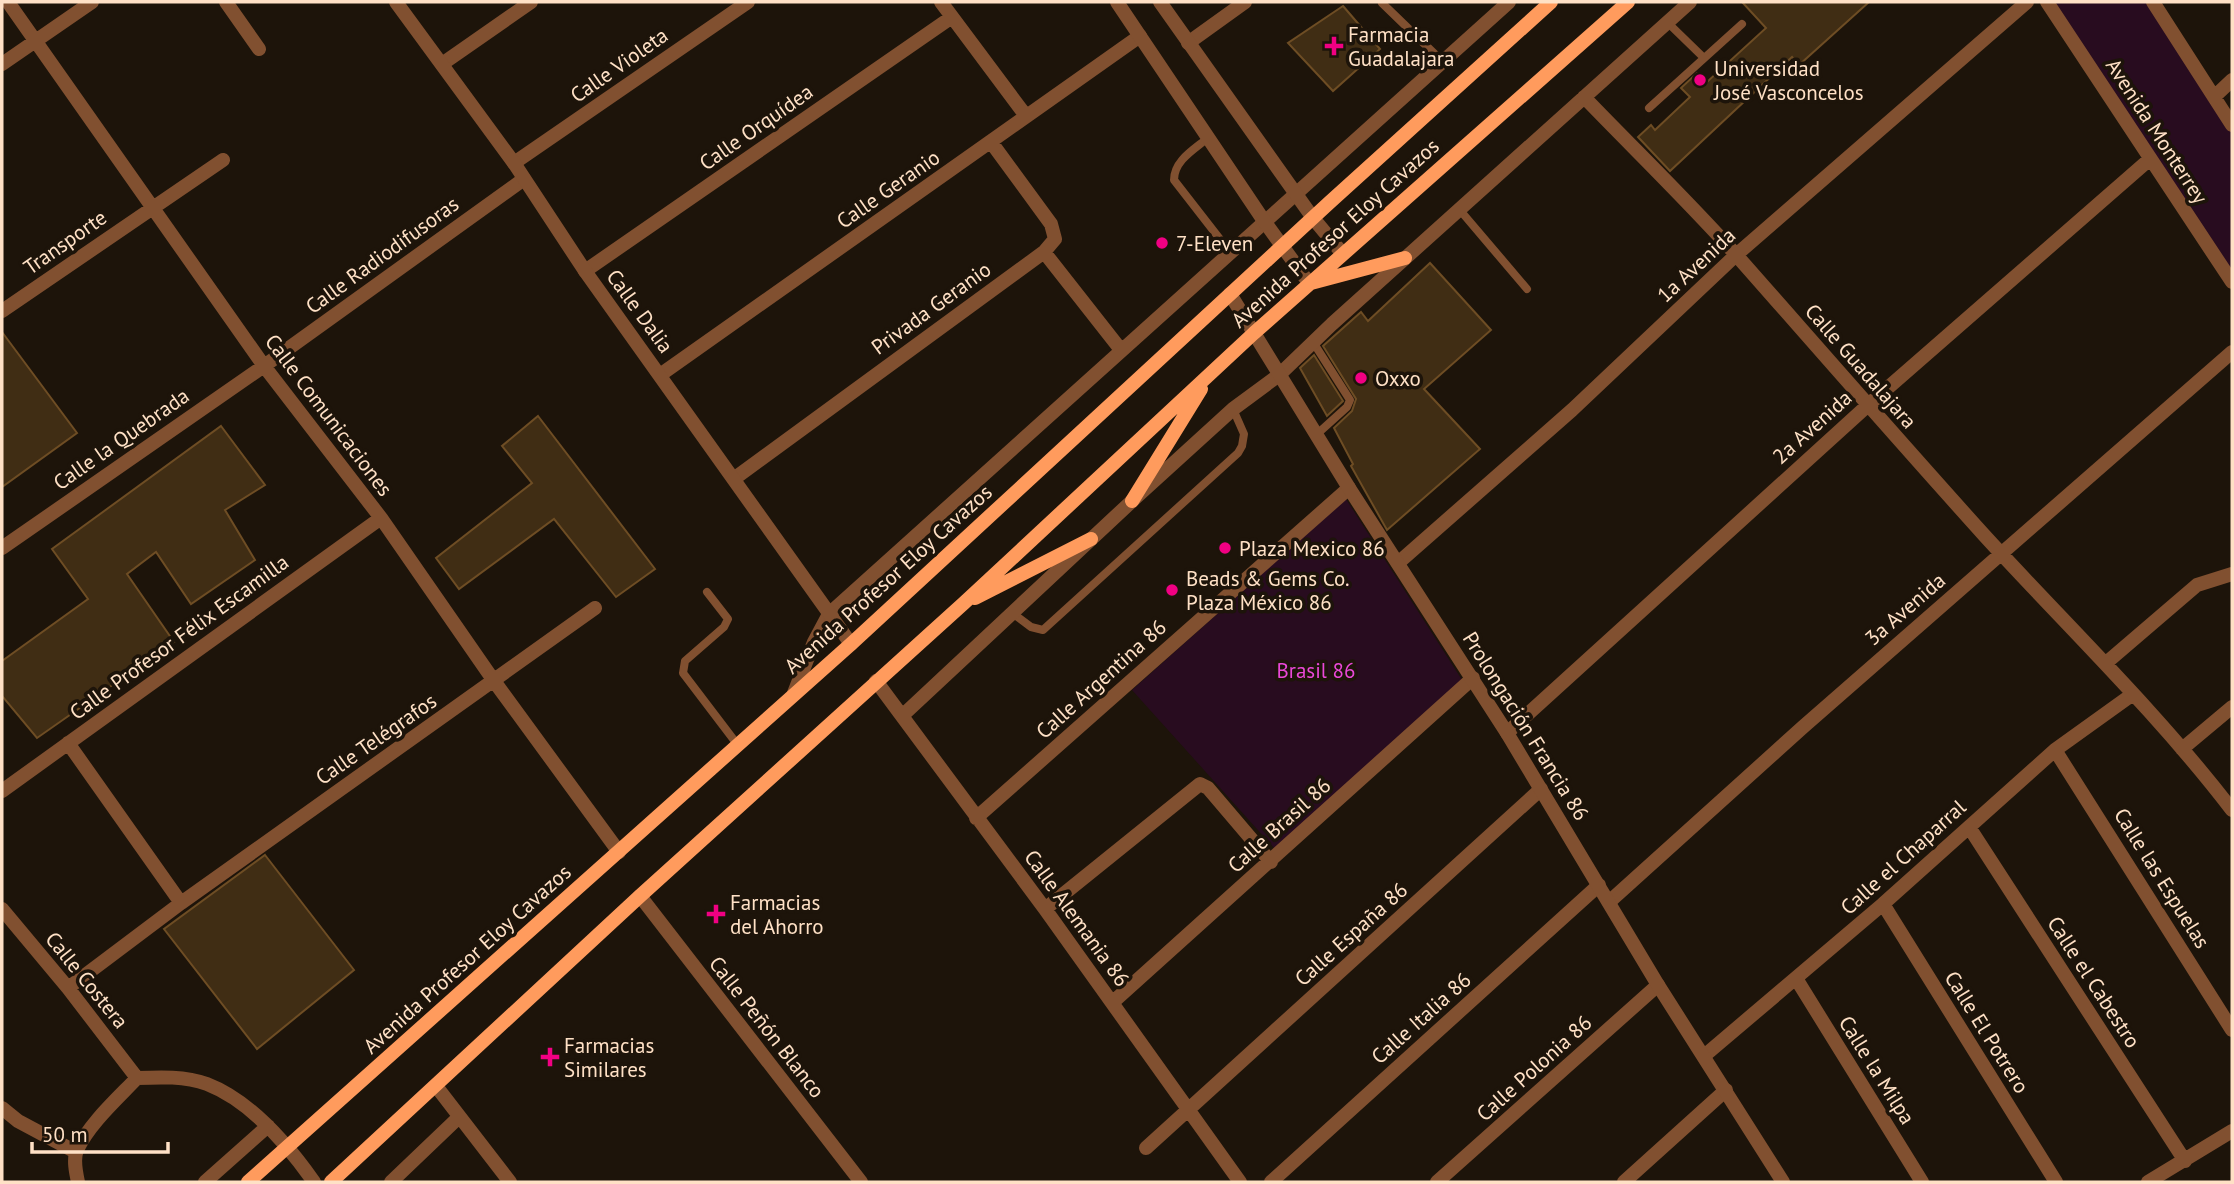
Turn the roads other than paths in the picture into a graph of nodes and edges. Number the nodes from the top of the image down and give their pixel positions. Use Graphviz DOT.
graph roads {
  1 [pos="8,2"];
  2 [pos="92,2"];
  3 [pos="226,2"];
  4 [pos="396,2"];
  5 [pos="531,2"];
  6 [pos="748,2"];
  7 [pos="941,2"];
  8 [pos="1116,2"];
  9 [pos="1160,2"];
  10 [pos="1245,2"];
  11 [pos="1509,2"];
  12 [pos="1551,2"];
  13 [pos="1628,2"];
  14 [pos="1690,2"];
  15 [pos="2027,2"];
  16 [pos="2047,2"];
  17 [pos="2153,2"];
  18 [pos="1382,3"];
  19 [pos="952,17"];
  20 [pos="1667,22"];
  21 [pos="1742,23"];
  22 [pos="1140,36"];
  23 [pos="36,41"];
  24 [pos="1188,43"];
  25 [pos="259,50"];
  26 [pos="1704,58"];
  27 [pos="1442,61"];
  28 [pos="2,64"];
  29 [pos="442,64"];
  30 [pos="2232,80"];
  31 [pos="2214,96"];
  32 [pos="1584,97"];
  33 [pos="1649,108"];
  34 [pos="1026,116"];
  35 [pos="2232,125"];
  36 [pos="1209,137"];
  37 [pos="991,142"];
  38 [pos="2150,159"];
  39 [pos="223,160"];
  40 [pos="514,163"];
  41 [pos="524,179"];
  42 [pos="1295,192"];
  43 [pos="153,207"];
  44 [pos="1459,209"];
  45 [pos="1313,218"];
  46 [pos="1264,221"];
  47 [pos="1283,245"];
  48 [pos="1044,252"];
  49 [pos="1230,252"];
  50 [pos="1342,253"];
  51 [pos="1736,255"];
  52 [pos="1405,258"];
  53 [pos="585,271"];
  54 [pos="2232,282"];
  55 [pos="1309,284"];
  56 [pos="1527,289"];
  57 [pos="1230,294"];
  58 [pos="2,311"];
  59 [pos="1254,333"];
  60 [pos="1313,342"];
  61 [pos="1121,350"];
  62 [pos="2232,352"];
  63 [pos="264,366"];
  64 [pos="660,375"];
  65 [pos="1279,375"];
  66 [pos="1208,377"];
  67 [pos="1867,406"];
  68 [pos="1233,409"];
  69 [pos="1317,435"];
  70 [pos="735,478"];
  71 [pos="1349,488"];
  72 [pos="1132,501"];
  73 [pos="381,518"];
  74 [pos="1091,538"];
  75 [pos="2,548"];
  76 [pos="2001,553"];
  77 [pos="1398,563"];
  78 [pos="2232,574"];
  79 [pos="707,592"];
  80 [pos="964,603"];
  81 [pos="596,608"];
  82 [pos="1011,612"];
  83 [pos="829,614"];
  84 [pos="851,644"];
  85 [pos="2106,663"];
  86 [pos="1473,678"];
  87 [pos="494,681"];
  88 [pos="876,681"];
  89 [pos="794,693"];
  90 [pos="2133,694"];
  91 [pos="2232,707"];
  92 [pos="902,716"];
  93 [pos="1507,733"];
  94 [pos="68,743"];
  95 [pos="737,744"];
  96 [pos="2182,749"];
  97 [pos="2055,750"];
  98 [pos="1541,789"];
  99 [pos="2,791"];
  100 [pos="2232,810"];
  101 [pos="976,818"];
  102 [pos="1969,827"];
  103 [pos="619,852"];
  104 [pos="1270,862"];
  105 [pos="1599,885"];
  106 [pos="640,896"];
  107 [pos="1609,902"];
  108 [pos="181,903"];
  109 [pos="1883,904"];
  110 [pos="2,909"];
  111 [pos="1045,909"];
  112 [pos="1797,980"];
  113 [pos="1658,985"];
  114 [pos="68,988"];
  115 [pos="1113,1002"];
  116 [pos="2232,1030"];
  117 [pos="1704,1056"];
  118 [pos="137,1078"];
  119 [pos="436,1086"];
  120 [pos="1726,1090"];
  121 [pos="2,1108"];
  122 [pos="1189,1109"];
  123 [pos="458,1118"];
  124 [pos="268,1126"];
  125 [pos="2232,1131"];
  126 [pos="289,1146"];
  127 [pos="1146,1148"];
  128 [pos="76,1152"];
  129 [pos="2185,1161"];
  130 [pos="78,1182"];
  131 [pos="205,1182"];
  132 [pos="248,1182"];
  133 [pos="314,1182"];
  134 [pos="331,1182"];
  135 [pos="391,1182"];
  136 [pos="510,1182"];
  137 [pos="861,1182"];
  138 [pos="1240,1182"];
  139 [pos="1271,1182"];
  140 [pos="1437,1182"];
  141 [pos="1624,1182"];
  142 [pos="1783,1182"];
  143 [pos="1922,1182"];
  144 [pos="2056,1182"];
  145 [pos="2148,1182"];
  1 -- 23 [label="street, Calle Comunicaciones"];
  2 -- 23 [label="street"];
  3 -- 25 [label="street"];
  4 -- 29 [label="street, Calle Dalia"];
  5 -- 29 [label="street"];
  6 -- 40 [label="street, Calle Violeta"];
  7 -- 19 [label="street"];
  8 -- 22 [label="street"];
  9 -- 24 [label="street"];
  10 -- 24 [label="street"];
  11 -- 27 [label="street"];
  12 -- 45 [label="main road, Avenida Profesor Eloy Cavazos"];
  13 -- 50 [label="main road, Avenida Profesor Eloy Cavazos"];
  14 -- 20 [label="street"];
  15 -- 51 [label="street, 1a Avenida"];
  16 -- 38 [label="street, Avenida Monterrey"];
  17 -- 31 [label="street"];
  18 -- 27 [label="lane"];
  19 -- 34 [label="street"];
  19 -- 53 [label="street, Calle Orquídea"];
  20 -- 26 [label="lane"];
  20 -- 32 [label="street"];
  21 -- 26 [label="lane"];
  22 -- 34 [label="street, Calle Geranio"];
  22 -- 36 [label="street"];
  23 -- 28 [label="street"];
  23 -- 43 [label="street, Calle Comunicaciones"];
  24 -- 42 [label="street"];
  26 -- 33 [label="lane"];
  27 -- 42 [label="street"];
  29 -- 40 [label="street, Calle Dalia"];
  30 -- 31 [label="street"];
  31 -- 35 [label="street"];
  32 -- 44 [label="street"];
  32 -- 51 [label="street, Calle Guadalajara"];
  34 -- 37 [label="street, Calle Geranio"];
  36 -- 46 [label="street"];
  36 -- 49 [label="lane"];
  37 -- 48 [label="street"];
  37 -- 64 [label="street, Calle Geranio"];
  38 -- 54 [label="street, Avenida Monterrey"];
  38 -- 67 [label="street, 2a Avenida"];
  39 -- 43 [label="street, Transporte"];
  40 -- 41 [label="street, Calle Dalia"];
  41 -- 53 [label="street, Calle Dalia"];
  41 -- 63 [label="street, Calle Radiodifusoras"];
  42 -- 45 [label="street"];
  42 -- 46 [label="street"];
  43 -- 58 [label="street, Transporte"];
  43 -- 63 [label="street, Calle Comunicaciones"];
  44 -- 52 [label="street"];
  44 -- 56 [label="lane"];
  45 -- 47 [label="main road, Avenida Profesor Eloy Cavazos"];
  45 -- 50 [label="street"];
  46 -- 47 [label="street"];
  46 -- 49 [label="street"];
  47 -- 55 [label="street"];
  47 -- 57 [label="main road, Avenida Profesor Eloy Cavazos"];
  48 -- 61 [label="street"];
  48 -- 70 [label="street, Privada Geranio"];
  49 -- 61 [label="street"];
  50 -- 55 [label="main road, Avenida Profesor Eloy Cavazos"];
  51 -- 67 [label="street, Calle Guadalajara"];
  51 -- 77 [label="street, 1a Avenida"];
  52 -- 55 [label="main road"];
  52 -- 60 [label="street"];
  53 -- 64 [label="street, Calle Dalia"];
  55 -- 59 [label="main road, Avenida Profesor Eloy Cavazos"];
  57 -- 59 [label="street, Prolongación Francia 86"];
  57 -- 84 [label="main road, Avenida Profesor Eloy Cavazos"];
  59 -- 65 [label="street, Prolongación Francia 86"];
  59 -- 66 [label="main road, Avenida Profesor Eloy Cavazos"];
  60 -- 65 [label="street"];
  60 -- 69 [label="lane"];
  61 -- 83 [label="street"];
  62 -- 76 [label="street, 3a Avenida"];
  63 -- 73 [label="street, Calle Comunicaciones"];
  63 -- 75 [label="street, Calle la Quebrada"];
  64 -- 70 [label="street, Calle Dalia"];
  65 -- 68 [label="street"];
  65 -- 69 [label="street, Prolongación Francia 86"];
  66 -- 72 [label="main road"];
  66 -- 80 [label="main road, Avenida Profesor Eloy Cavazos"];
  67 -- 76 [label="street, Calle Guadalajara"];
  67 -- 93 [label="street, 2a Avenida"];
  68 -- 72 [label="street"];
  68 -- 82 [label="lane"];
  69 -- 71 [label="street, Prolongación Francia 86"];
  70 -- 83 [label="street, Calle Dalia"];
  71 -- 77 [label="street, Prolongación Francia 86"];
  71 -- 101 [label="street, Calle Argentina 86"];
  72 -- 74 [label="street"];
  73 -- 87 [label="street, Calle Comunicaciones"];
  73 -- 94 [label="street, Calle Profesor Félix Escamilla"];
  74 -- 80 [label="main road"];
  74 -- 82 [label="street"];
  76 -- 85 [label="street, Calle Guadalajara"];
  76 -- 107 [label="street, 3a Avenida"];
  77 -- 86 [label="street, Prolongación Francia 86"];
  78 -- 85 [label="street"];
  79 -- 95 [label="lane"];
  80 -- 88 [label="main road, Avenida Profesor Eloy Cavazos"];
  81 -- 87 [label="street, Calle Telégrafos"];
  82 -- 92 [label="street"];
  83 -- 84 [label="street, Calle Dalia"];
  83 -- 89 [label="street"];
  84 -- 89 [label="main road, Avenida Profesor Eloy Cavazos"];
  85 -- 90 [label="street, Calle Guadalajara"];
  86 -- 93 [label="street, Prolongación Francia 86"];
  86 -- 104 [label="street, Calle Brasil 86"];
  87 -- 103 [label="street, Calle Comunicaciones"];
  87 -- 108 [label="street, Calle Telégrafos"];
  88 -- 92 [label="street, Calle Alemania 86"];
  88 -- 106 [label="main road, Avenida Profesor Eloy Cavazos"];
  89 -- 95 [label="main road, Avenida Profesor Eloy Cavazos"];
  90 -- 96 [label="street, Calle Guadalajara"];
  90 -- 97 [label="street, Calle el Chaparral"];
  91 -- 96 [label="street"];
  92 -- 101 [label="street, Calle Alemania 86"];
  93 -- 98 [label="street, Prolongación Francia 86"];
  94 -- 99 [label="street, Calle Profesor Félix Escamilla"];
  94 -- 108 [label="street"];
  95 -- 103 [label="main road, Avenida Profesor Eloy Cavazos"];
  96 -- 100 [label="street, Calle Guadalajara"];
  97 -- 102 [label="street, Calle el Chaparral"];
  97 -- 116 [label="street, Calle las Espuelas"];
  98 -- 105 [label="street, Prolongación Francia 86"];
  98 -- 122 [label="street, Calle España 86"];
  101 -- 111 [label="street, Calle Alemania 86"];
  102 -- 109 [label="street, Calle el Chaparral"];
  102 -- 129 [label="street, Calle el Cabestro"];
  103 -- 126 [label="main road, Avenida Profesor Eloy Cavazos"];
  104 -- 111 [label="street"];
  104 -- 115 [label="street, Calle Brasil 86"];
  105 -- 107 [label="street, Prolongación Francia 86"];
  105 -- 139 [label="street, Calle Italia 86"];
  106 -- 119 [label="main road, Avenida Profesor Eloy Cavazos"];
  106 -- 137 [label="street, Calle Peñón Blanco"];
  107 -- 113 [label="street, Prolongación Francia 86"];
  108 -- 114 [label="street, Calle Telégrafos"];
  109 -- 112 [label="street, Calle el Chaparral"];
  109 -- 144 [label="street, Calle El Potrero"];
  110 -- 114 [label="street, Calle Costera"];
  111 -- 115 [label="street, Calle Alemania 86"];
  112 -- 117 [label="street, Calle el Chaparral"];
  112 -- 143 [label="street, Calle la Milpa"];
  113 -- 117 [label="street, Prolongación Francia 86"];
  113 -- 140 [label="street, Calle Polonia 86"];
  114 -- 118 [label="street, Calle Costera"];
  115 -- 122 [label="street, Calle Alemania 86"];
  117 -- 120 [label="street, Prolongación Francia 86"];
  118 -- 124 [label="street"];
  118 -- 128 [label="street"];
  119 -- 123 [label="street"];
  119 -- 134 [label="main road, Avenida Profesor Eloy Cavazos"];
  120 -- 141 [label="street"];
  120 -- 142 [label="street, Prolongación Francia 86"];
  121 -- 128 [label="street"];
  122 -- 127 [label="street, Calle España 86"];
  122 -- 138 [label="street, Calle Alemania 86"];
  123 -- 135 [label="street"];
  123 -- 136 [label="street"];
  124 -- 126 [label="street"];
  124 -- 131 [label="street"];
  125 -- 129 [label="street"];
  126 -- 132 [label="main road, Avenida Profesor Eloy Cavazos"];
  126 -- 133 [label="street"];
  128 -- 130 [label="street"];
  129 -- 145 [label="street"];
}
